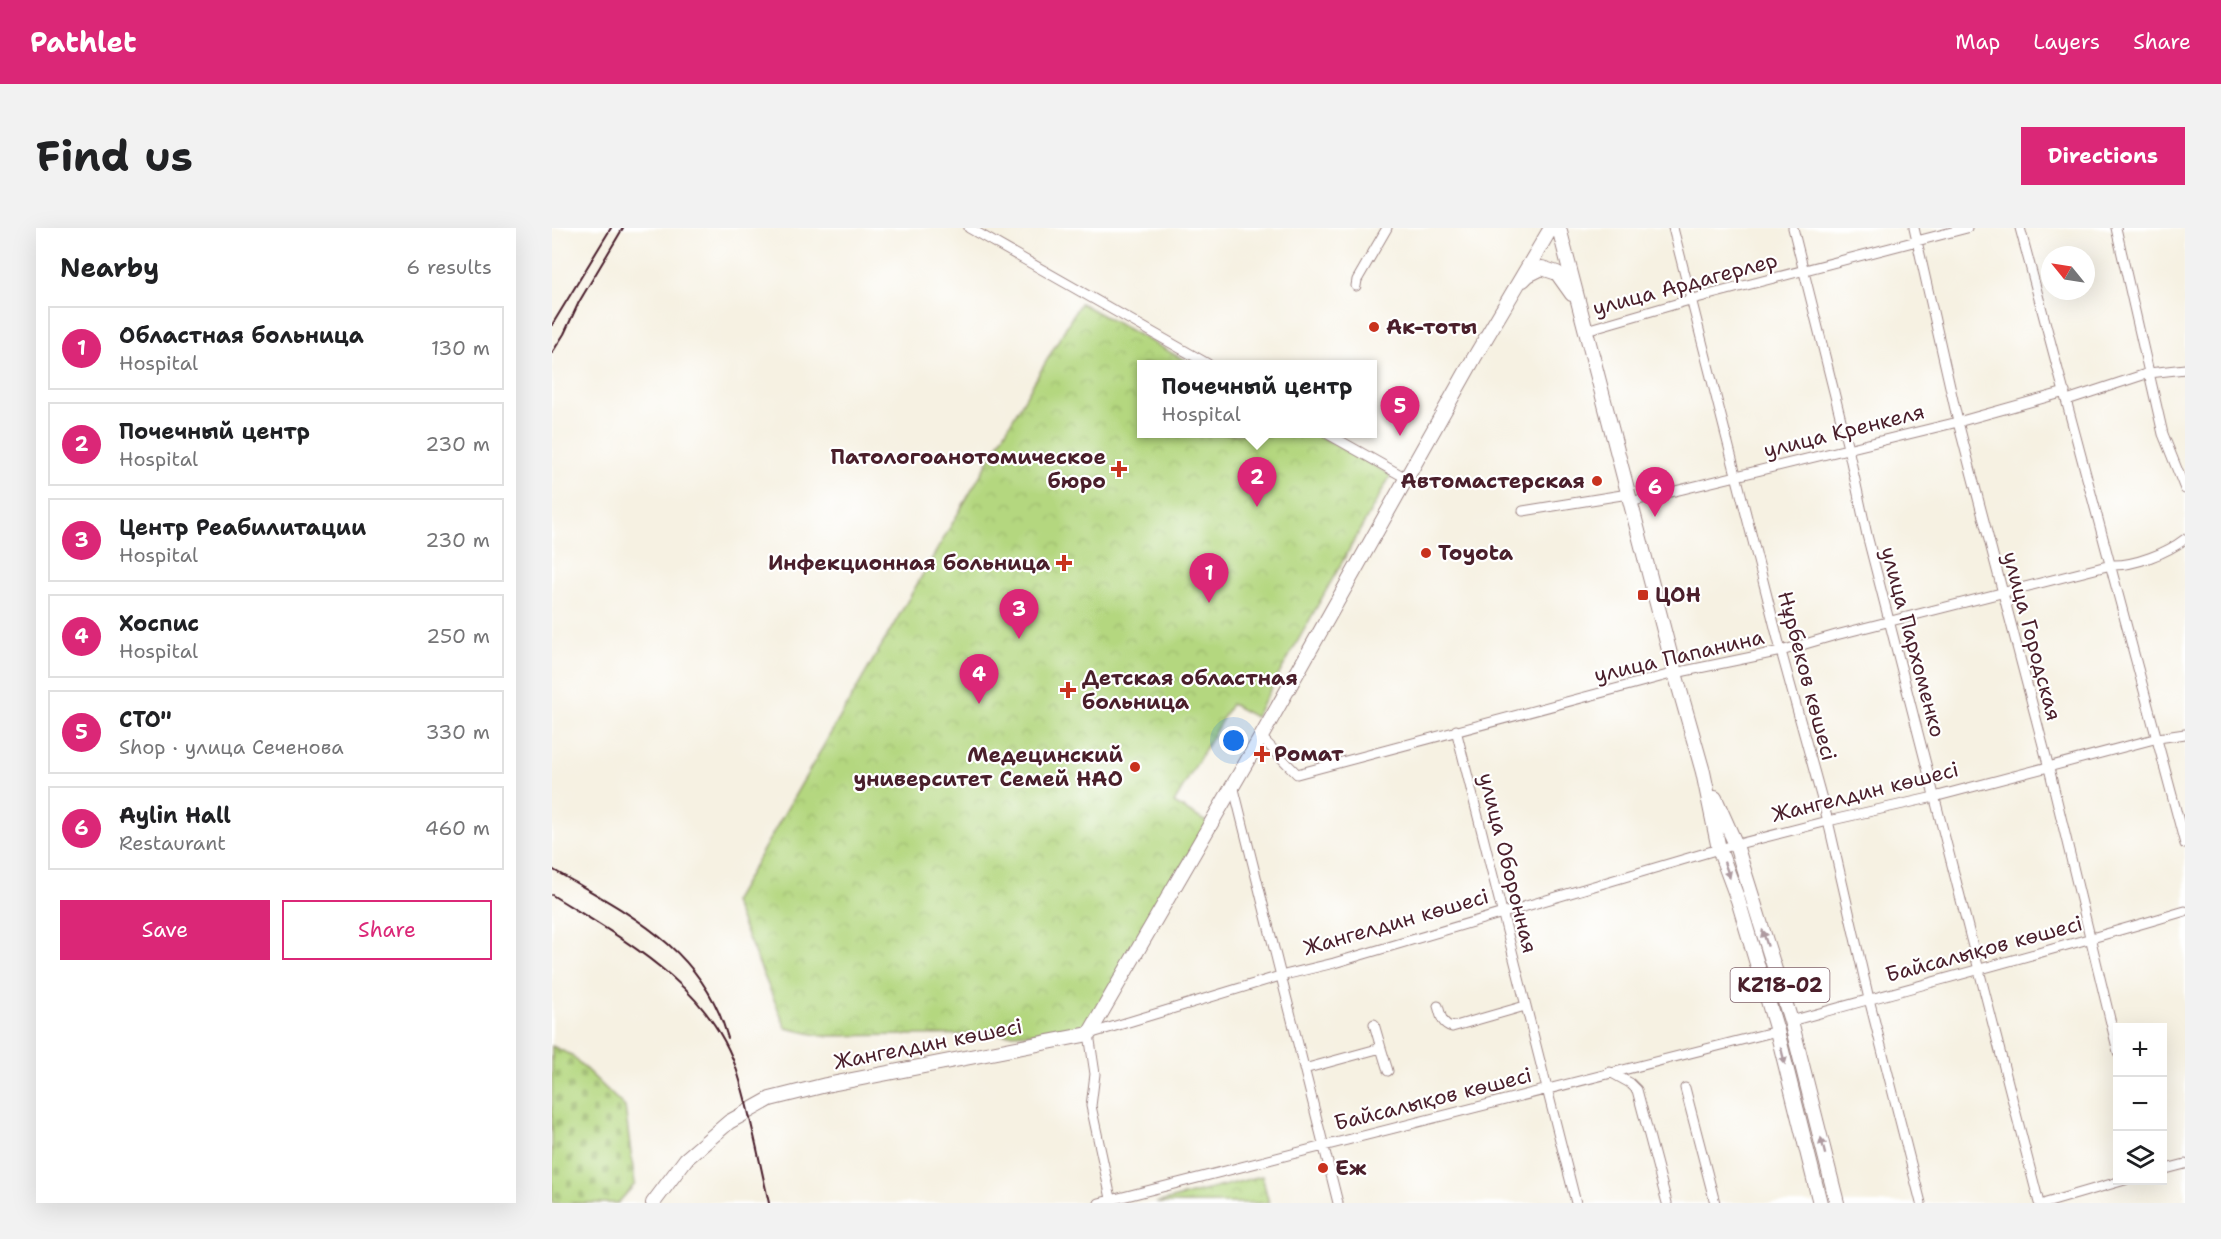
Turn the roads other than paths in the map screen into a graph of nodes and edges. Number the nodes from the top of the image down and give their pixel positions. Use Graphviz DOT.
graph roads {
  1 [pos="969,228"];
  2 [pos="1387,228"];
  3 [pos="1549,228"];
  4 [pos="1559,228"];
  5 [pos="1673,228"];
  6 [pos="1793,228"];
  7 [pos="1914,228"];
  8 [pos="1967,228"];
  9 [pos="2020,228"];
  10 [pos="2116,228"];
  11 [pos="1917,240"];
  12 [pos="1804,271"];
  13 [pos="1356,286"];
  14 [pos="1509,298"];
  15 [pos="1693,299"];
  16 [pos="1585,323"];
  17 [pos="1201,360"];
  18 [pos="2185,369"];
  19 [pos="2149,374"];
  20 [pos="2066,396"];
  21 [pos="1958,422"];
  22 [pos="1335,438"];
  23 [pos="1848,448"];
  24 [pos="1736,477"];
  25 [pos="1406,478"];
  26 [pos="2185,489"];
  27 [pos="1629,498"];
  28 [pos="1523,511"];
  29 [pos="2185,539"];
  30 [pos="2111,565"];
  31 [pos="2001,593"];
  32 [pos="1890,623"];
  33 [pos="1781,651"];
  34 [pos="1675,673"];
  35 [pos="1456,730"];
  36 [pos="2185,734"];
  37 [pos="1261,737"];
  38 [pos="2158,738"];
  39 [pos="2049,768"];
  40 [pos="1703,772"];
  41 [pos="1233,785"];
  42 [pos="1934,797"];
  43 [pos="1828,820"];
  44 [pos="2185,844"];
  45 [pos="1736,846"];
  46 [pos="1719,849"];
  47 [pos="2185,911"];
  48 [pos="1502,914"];
  49 [pos="2090,940"];
  50 [pos="1977,969"];
  51 [pos="1280,976"];
  52 [pos="1869,999"];
  53 [pos="1438,1006"];
  54 [pos="1526,1006"];
  55 [pos="1791,1021"];
  56 [pos="1374,1024"];
  57 [pos="1777,1031"];
  58 [pos="2113,1033"];
  59 [pos="1089,1034"];
  60 [pos="1381,1048"];
  61 [pos="1304,1069"];
  62 [pos="1388,1071"];
  63 [pos="1610,1072"];
  64 [pos="1547,1088"];
  65 [pos="1684,1088"];
  66 [pos="1324,1145"];
  67 [pos="2185,1164"];
  68 [pos="2167,1169"];
  69 [pos="2113,1183"];
  70 [pos="1111,1201"];
  71 [pos="653,1203"];
  72 [pos="1099,1203"];
  73 [pos="1338,1203"];
  74 [pos="1576,1203"];
  75 [pos="1667,1203"];
  76 [pos="1715,1203"];
  77 [pos="1820,1203"];
  78 [pos="1838,1203"];
  79 [pos="1921,1203"];
  80 [pos="2039,1203"];
  81 [pos="2046,1203"];
  1 -- 17 [label="street"];
  2 -- 13 [label="street"];
  3 -- 14 [label="highway"];
  4 -- 16 [label="highway, KZ18-02"];
  5 -- 15 [label="street, Нұрбеков көшесі"];
  6 -- 12 [label="street, улица Пархоменко"];
  7 -- 11 [label="street, улица Городская"];
  8 -- 11 [label="street, улица Ардагерлер"];
  9 -- 20 [label="street"];
  10 -- 19 [label="street"];
  11 -- 12 [label="street, улица Ардагерлер"];
  11 -- 21 [label="street, улица Городская"];
  12 -- 15 [label="street, улица Ардагерлер"];
  12 -- 23 [label="street, улица Пархоменко"];
  14 -- 16 [label="highway"];
  14 -- 25 [label="highway"];
  15 -- 16 [label="street, улица Ардагерлер"];
  15 -- 24 [label="street, Нұрбеков көшесі"];
  16 -- 27 [label="highway, KZ18-02"];
  18 -- 19 [label="street, улица Кренкеля"];
  19 -- 20 [label="street, улица Кренкеля"];
  19 -- 26 [label="street"];
  20 -- 21 [label="street, улица Кренкеля"];
  20 -- 30 [label="street"];
  21 -- 23 [label="street, улица Кренкеля"];
  21 -- 31 [label="street, улица Городская"];
  22 -- 25 [label="street"];
  23 -- 24 [label="street, улица Кренкеля"];
  23 -- 32 [label="street, улица Пархоменко"];
  24 -- 27 [label="street, улица Кренкеля"];
  24 -- 33 [label="street, Нұрбеков көшесі"];
  25 -- 37 [label="highway"];
  27 -- 28 [label="street, улица Кренкеля"];
  27 -- 34 [label="highway, KZ18-02"];
  29 -- 30 [label="street, улица Папанина"];
  30 -- 31 [label="street, улица Папанина"];
  30 -- 38 [label="street"];
  31 -- 32 [label="street, улица Папанина"];
  31 -- 39 [label="street, улица Городская"];
  32 -- 33 [label="street, улица Папанина"];
  32 -- 42 [label="street, улица Пархоменко"];
  33 -- 34 [label="street, улица Папанина"];
  33 -- 43 [label="street, Нұрбеков көшесі"];
  34 -- 35 [label="street, улица Папанина"];
  34 -- 40 [label="highway, KZ18-02"];
  35 -- 37 [label="street, улица Папанина"];
  35 -- 48 [label="street, улица Оборонная"];
  36 -- 38 [label="street, Жангелдин көшесі"];
  37 -- 41 [label="highway"];
  38 -- 39 [label="street, Жангелдин көшесі"];
  38 -- 44 [label="street"];
  39 -- 42 [label="street, Жангелдин көшесі"];
  39 -- 49 [label="street, улица Городская"];
  40 -- 45 [label="highway, KZ18-02"];
  40 -- 46 [label="highway, KZ18-02"];
  41 -- 51 [label="street"];
  41 -- 59 [label="highway"];
  42 -- 43 [label="street, Жангелдин көшесі"];
  42 -- 50 [label="street, улица Пархоменко"];
  43 -- 45 [label="street, Жангелдин көшесі"];
  43 -- 52 [label="street, Нұрбеков көшесі"];
  45 -- 46 [label="street, Жангелдин көшесі"];
  55 -- 45 [label="highway, KZ18-02, one-way"];
  46 -- 48 [label="street, Жангелдин көшесі"];
  46 -- 57 [label="highway, KZ18-02, one-way"];
  47 -- 49 [label="street, Байсалықов көшесі"];
  48 -- 51 [label="street, Жангелдин көшесі"];
  48 -- 54 [label="street, улица Оборонная"];
  49 -- 50 [label="street, Байсалықов көшесі"];
  49 -- 58 [label="street, улица Городская"];
  50 -- 52 [label="street, Байсалықов көшесі"];
  50 -- 80 [label="street, улица Пархоменко"];
  51 -- 59 [label="street, Жангелдин көшесі"];
  51 -- 61 [label="street"];
  52 -- 55 [label="street, Байсалықов көшесі"];
  52 -- 79 [label="street, Нұрбеков көшесі"];
  53 -- 54 [label="street"];
  54 -- 64 [label="street, улица Оборонная"];
  78 -- 55 [label="highway, KZ18-02, one-way"];
  56 -- 60 [label="street"];
  57 -- 63 [label="street, Байсалықов көшесі"];
  57 -- 77 [label="highway, KZ18-02, one-way"];
  59 -- 70 [label="street"];
  59 -- 71 [label="highway, Жангелдин көшесі"];
  60 -- 61 [label="street"];
  60 -- 62 [label="street"];
  61 -- 66 [label="street"];
  63 -- 64 [label="street, Байсалықов көшесі"];
  63 -- 75 [label="street"];
  64 -- 66 [label="street, Байсалықов көшесі"];
  64 -- 74 [label="street, улица Оборонная"];
  65 -- 76 [label="street"];
  66 -- 70 [label="street, Байсалықов көшесі"];
  66 -- 73 [label="street"];
  67 -- 68 [label="street"];
  69 -- 81 [label="street"];
  70 -- 72 [label="street, Байсалықов көшесі"];
}
